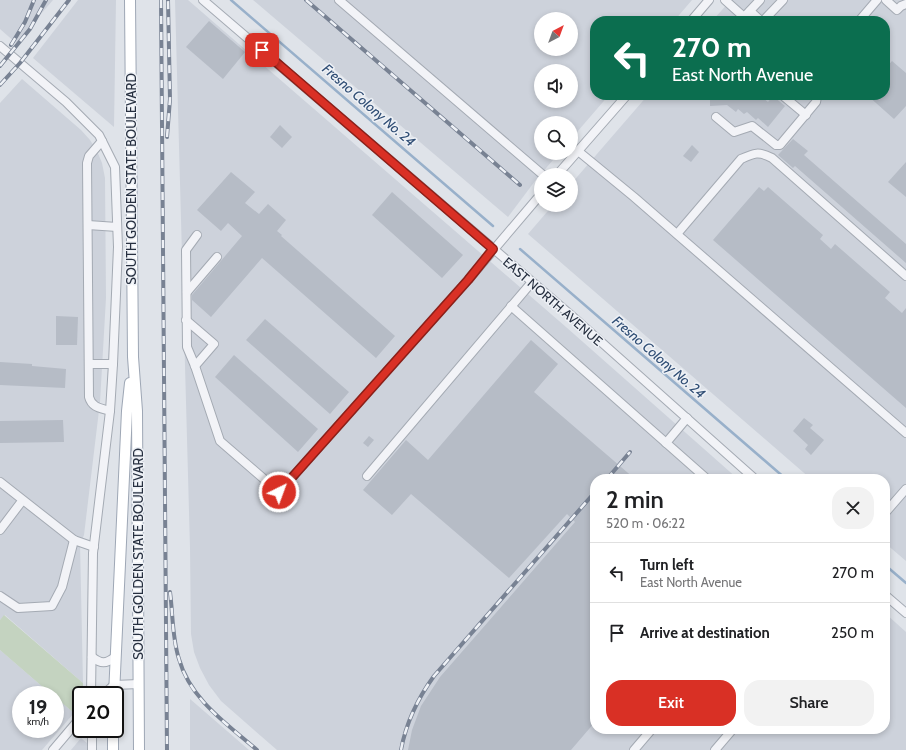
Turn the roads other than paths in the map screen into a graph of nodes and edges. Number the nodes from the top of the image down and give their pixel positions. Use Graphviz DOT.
graph roads {
  1 [pos="130,0"];
  2 [pos="203,0"];
  3 [pos="339,0"];
  4 [pos="709,0"];
  5 [pos="724,0"];
  6 [pos="760,0"];
  7 [pos="783,0"];
  8 [pos="877,0"];
  9 [pos="886,0"];
  10 [pos="903,3"];
  11 [pos="695,16"];
  12 [pos="745,16"];
  13 [pos="767,16"];
  14 [pos="863,16"];
  15 [pos="0,46"];
  16 [pos="623,100"];
  17 [pos="788,100"];
  18 [pos="816,100"];
  19 [pos="806,115"];
  20 [pos="716,117"];
  21 [pos="102,141"];
  22 [pos="578,152"];
  23 [pos="571,160"];
  24 [pos="535,168"];
  25 [pos="563,168"];
  26 [pos="534,202"];
  27 [pos="88,225"];
  28 [pos="117,226"];
  29 [pos="677,234"];
  30 [pos="197,235"];
  31 [pos="493,249"];
  32 [pos="217,257"];
  33 [pos="906,276"];
  34 [pos="532,282"];
  35 [pos="187,292"];
  36 [pos="511,306"];
  37 [pos="186,320"];
  38 [pos="133,357"];
  39 [pos="89,364"];
  40 [pos="113,364"];
  41 [pos="195,366"];
  42 [pos="110,411"];
  43 [pos="687,418"];
  44 [pos="906,433"];
  45 [pos="666,443"];
  46 [pos="701,474"];
  47 [pos="749,474"];
  48 [pos="367,476"];
  49 [pos="0,482"];
  50 [pos="906,489"];
  51 [pos="22,501"];
  52 [pos="890,507"];
  53 [pos="0,530"];
  54 [pos="74,540"];
  55 [pos="94,547"];
  56 [pos="0,596"];
  57 [pos="890,599"];
  58 [pos="906,613"];
  59 [pos="92,656"];
  60 [pos="115,657"];
  61 [pos="139,684"];
  62 [pos="91,686"];
  63 [pos="114,686"];
  64 [pos="124,688"];
  65 [pos="72,728"];
  66 [pos="648,734"];
  67 [pos="729,734"];
  68 [pos="92,738"];
  69 [pos="113,738"];
  70 [pos="53,750"];
  71 [pos="92,750"];
  72 [pos="113,750"];
  73 [pos="139,750"];
  74 [pos="634,750"];
  75 [pos="715,750"];
  1 -- 38 [label="main road, SOUTH GOLDEN STATE BOULEVARD"];
  2 -- 31 [label="street, EAST NORTH AVENUE"];
  3 -- 24 [label="street"];
  4 -- 11 [label="street"];
  5 -- 12 [label="street"];
  6 -- 12 [label="street"];
  7 -- 13 [label="street"];
  8 -- 14 [label="street"];
  9 -- 10 [label="street"];
  15 -- 21 [label="street"];
  16 -- 22 [label="street"];
  17 -- 19 [label="street"];
  18 -- 19 [label="street"];
  19 -- 20 [label="street"];
  21 -- 27 [label="street"];
  21 -- 28 [label="street"];
  22 -- 29 [label="street"];
  23 -- 25 [label="street"];
  26 -- 31 [label="street"];
  27 -- 28 [label="street"];
  27 -- 39 [label="street"];
  28 -- 40 [label="street"];
  29 -- 33 [label="street"];
  29 -- 44 [label="street"];
  30 -- 35 [label="street"];
  31 -- 34 [label="street, EAST NORTH AVENUE"];
  31 -- 41 [label="street"];
  32 -- 35 [label="street"];
  34 -- 36 [label="street"];
  34 -- 43 [label="street, EAST NORTH AVENUE"];
  35 -- 37 [label="street"];
  36 -- 45 [label="street"];
  36 -- 48 [label="street"];
  37 -- 41 [label="street"];
  37 -- 41 [label="street"];
  38 -- 60 [label="main road, SOUTH GOLDEN STATE BOULEVARD"];
  38 -- 61 [label="main road, SOUTH GOLDEN STATE BOULEVARD"];
  39 -- 40 [label="street"];
  39 -- 42 [label="street"];
  40 -- 42 [label="street"];
  42 -- 55 [label="street"];
  43 -- 45 [label="street"];
  43 -- 47 [label="street, EAST NORTH AVENUE"];
  45 -- 46 [label="street"];
  49 -- 51 [label="street"];
  50 -- 52 [label="street"];
  51 -- 53 [label="street"];
  51 -- 54 [label="street"];
  54 -- 55 [label="street"];
  54 -- 56 [label="street"];
  55 -- 59 [label="street"];
  57 -- 58 [label="street"];
  59 -- 60 [label="street"];
  59 -- 62 [label="street"];
  60 -- 63 [label="main road, SOUTH GOLDEN STATE BOULEVARD"];
  61 -- 64 [label="street"];
  61 -- 73 [label="main road, SOUTH GOLDEN STATE BOULEVARD"];
  65 -- 70 [label="street"];
  66 -- 74 [label="street"];
  67 -- 75 [label="street"];
  68 -- 71 [label="street"];
  69 -- 72 [label="main road"];
}
